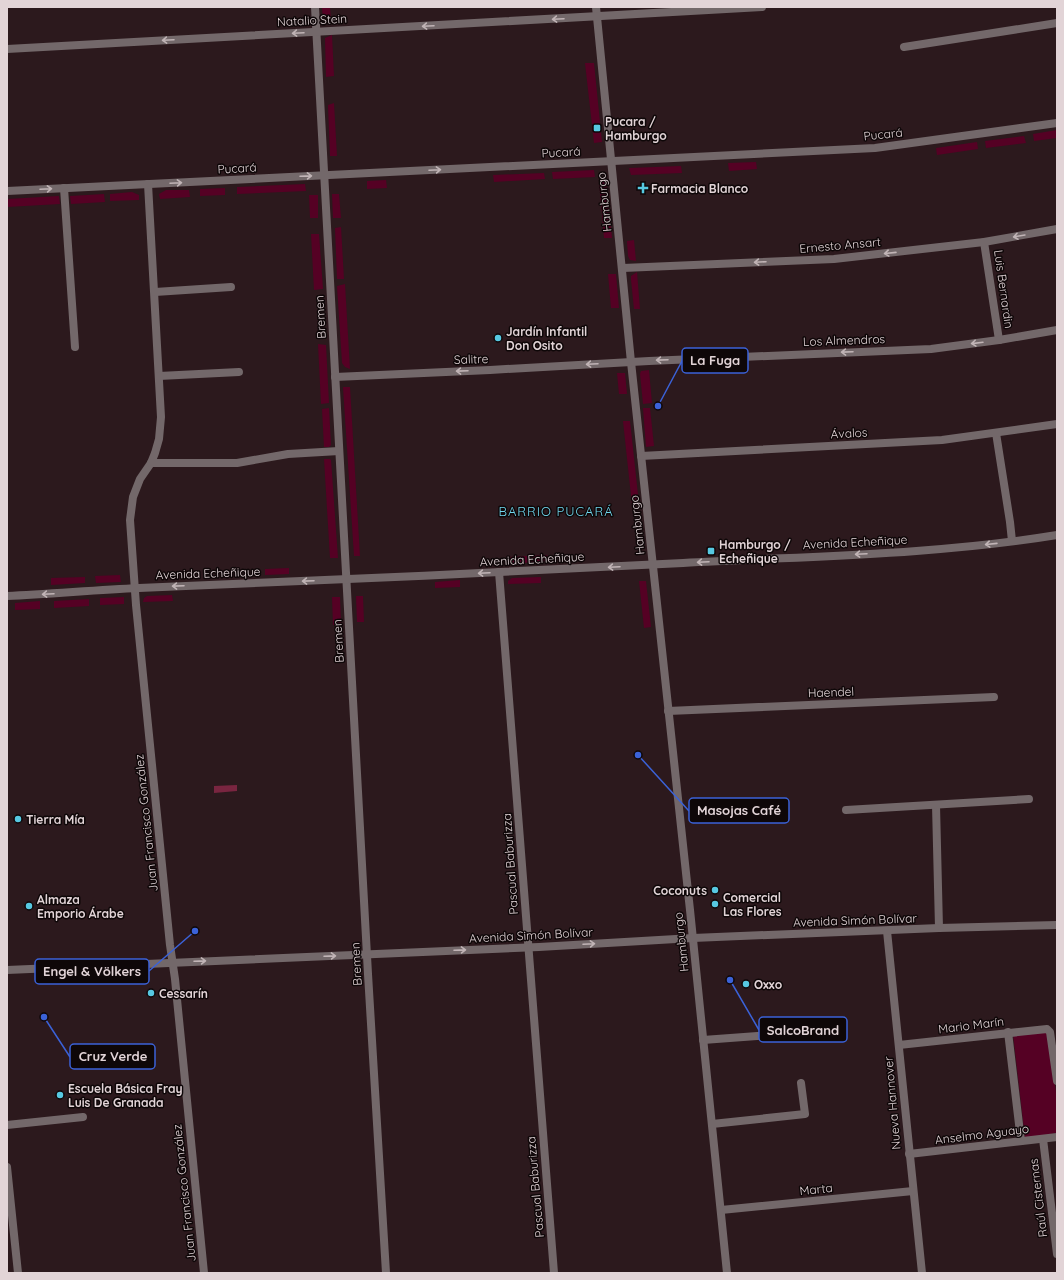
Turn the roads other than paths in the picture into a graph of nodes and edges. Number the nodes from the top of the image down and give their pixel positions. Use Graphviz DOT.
graph roads {
  1 [pos="315,7"];
  2 [pos="596,7"];
  3 [pos="762,7"];
  4 [pos="597,17"];
  5 [pos="1057,23"];
  6 [pos="317,32"];
  7 [pos="904,47"];
  8 [pos="7,49"];
  9 [pos="1057,123"];
  10 [pos="612,161"];
  11 [pos="324,176"];
  12 [pos="148,184"];
  13 [pos="64,188"];
  14 [pos="7,191"];
  15 [pos="1057,229"];
  16 [pos="984,242"];
  17 [pos="622,268"];
  18 [pos="231,287"];
  19 [pos="155,292"];
  20 [pos="1057,330"];
  21 [pos="999,340"];
  22 [pos="75,347"];
  23 [pos="631,362"];
  24 [pos="239,372"];
  25 [pos="159,376"];
  26 [pos="335,377"];
  27 [pos="1057,424"];
  28 [pos="996,434"];
  29 [pos="339,451"];
  30 [pos="641,456"];
  31 [pos="150,463"];
  32 [pos="1057,535"];
  33 [pos="1012,541"];
  34 [pos="653,565"];
  35 [pos="500,572"];
  36 [pos="347,580"];
  37 [pos="135,588"];
  38 [pos="7,596"];
  39 [pos="994,697"];
  40 [pos="668,711"];
  41 [pos="1029,800"];
  42 [pos="936,805"];
  43 [pos="846,810"];
  44 [pos="1057,925"];
  45 [pos="939,928"];
  46 [pos="887,931"];
  47 [pos="693,938"];
  48 [pos="529,948"];
  49 [pos="367,954"];
  50 [pos="173,963"];
  51 [pos="7,970"];
  52 [pos="828,1030"];
  53 [pos="1008,1032"];
  54 [pos="703,1040"];
  55 [pos="899,1045"];
  56 [pos="1057,1081"];
  57 [pos="801,1083"];
  58 [pos="83,1117"];
  59 [pos="712,1124"];
  60 [pos="7,1125"];
  61 [pos="1057,1137"];
  62 [pos="1043,1139"];
  63 [pos="1021,1141"];
  64 [pos="909,1154"];
  65 [pos="7,1166"];
  66 [pos="913,1191"];
  67 [pos="720,1210"];
  68 [pos="1057,1254"];
  69 [pos="18,1273"];
  70 [pos="204,1273"];
  71 [pos="386,1273"];
  72 [pos="554,1273"];
  73 [pos="727,1273"];
  74 [pos="922,1273"];
  1 -- 6 [label="street, Bremen"];
  2 -- 4 [label="street, Hamburgo"];
  3 -- 4 [label="street, Natalio Stein"];
  4 -- 6 [label="street, Natalio Stein, one-way"];
  4 -- 10 [label="street, Hamburgo"];
  5 -- 7 [label="street"];
  6 -- 8 [label="street, Natalio Stein, one-way"];
  6 -- 11 [label="street, Bremen"];
  9 -- 10 [label="street, Pucará"];
  11 -- 10 [label="street, Pucará, one-way"];
  10 -- 17 [label="street, Hamburgo"];
  12 -- 11 [label="street, Pucará, one-way"];
  11 -- 26 [label="street, Bremen"];
  12 -- 13 [label="street, Pucará"];
  12 -- 19 [label="street, Juan Francisco González"];
  14 -- 13 [label="street, Pucará, one-way"];
  13 -- 22 [label="street"];
  15 -- 16 [label="street, Ernesto Ansart, one-way"];
  16 -- 17 [label="street, Ernesto Ansart, one-way"];
  16 -- 21 [label="street, Luis Bernardin"];
  17 -- 23 [label="street, Hamburgo"];
  18 -- 19 [label="street"];
  19 -- 25 [label="street, Juan Francisco González"];
  20 -- 21 [label="street, Los Almendros"];
  21 -- 23 [label="street, Los Almendros, one-way"];
  23 -- 26 [label="street, Salitre, one-way"];
  23 -- 30 [label="street, Hamburgo"];
  24 -- 25 [label="street"];
  25 -- 31 [label="street, Juan Francisco González"];
  26 -- 29 [label="street, Bremen"];
  27 -- 28 [label="street, Ávalos"];
  28 -- 30 [label="street, Ávalos"];
  28 -- 33 [label="street"];
  29 -- 31 [label="street"];
  29 -- 36 [label="street, Bremen"];
  30 -- 34 [label="street, Hamburgo"];
  31 -- 37 [label="street, Juan Francisco González"];
  32 -- 33 [label="street, Avenida Echeñique"];
  33 -- 34 [label="street, Avenida Echeñique, one-way"];
  34 -- 35 [label="street, Avenida Echeñique, one-way"];
  34 -- 40 [label="street, Hamburgo"];
  35 -- 36 [label="street, Avenida Echeñique, one-way"];
  35 -- 48 [label="street, Pascual Baburizza"];
  36 -- 37 [label="street, Avenida Echeñique, one-way"];
  36 -- 49 [label="street, Bremen"];
  37 -- 38 [label="street, Avenida Echeñique, one-way"];
  37 -- 50 [label="street, Juan Francisco González"];
  39 -- 40 [label="street, Haendel"];
  40 -- 47 [label="street, Hamburgo"];
  41 -- 42 [label="street"];
  42 -- 43 [label="street"];
  42 -- 45 [label="street"];
  44 -- 45 [label="street, Avenida Simón Bolívar"];
  45 -- 46 [label="street, Avenida Simón Bolívar"];
  46 -- 47 [label="street, Avenida Simón Bolívar"];
  46 -- 55 [label="street, Nueva Hannover"];
  48 -- 47 [label="street, Avenida Simón Bolívar, one-way"];
  47 -- 54 [label="street, Hamburgo"];
  49 -- 48 [label="street, Avenida Simón Bolívar, one-way"];
  48 -- 72 [label="street, Pascual Baburizza"];
  50 -- 49 [label="street, Avenida Simón Bolívar, one-way"];
  49 -- 71 [label="street, Bremen"];
  50 -- 51 [label="street, Avenida Simón Bolívar"];
  50 -- 70 [label="street, Juan Francisco González"];
  52 -- 54 [label="street"];
  53 -- 55 [label="street, Mario Marín"];
  53 -- 56 [label="street, Mario Marín"];
  53 -- 63 [label="street"];
  54 -- 59 [label="street, Hamburgo"];
  55 -- 64 [label="street, Nueva Hannover"];
  57 -- 59 [label="street"];
  58 -- 60 [label="street"];
  59 -- 67 [label="street, Hamburgo"];
  61 -- 62 [label="street, Anselmo Aguayo"];
  62 -- 63 [label="street, Anselmo Aguayo"];
  62 -- 68 [label="street, Raúl Cisternas"];
  63 -- 64 [label="street, Anselmo Aguayo"];
  64 -- 66 [label="street, Nueva Hannover"];
  65 -- 69 [label="street"];
  66 -- 67 [label="street, Marta"];
  66 -- 74 [label="street, Nueva Hannover"];
  67 -- 73 [label="street, Hamburgo"];
}
